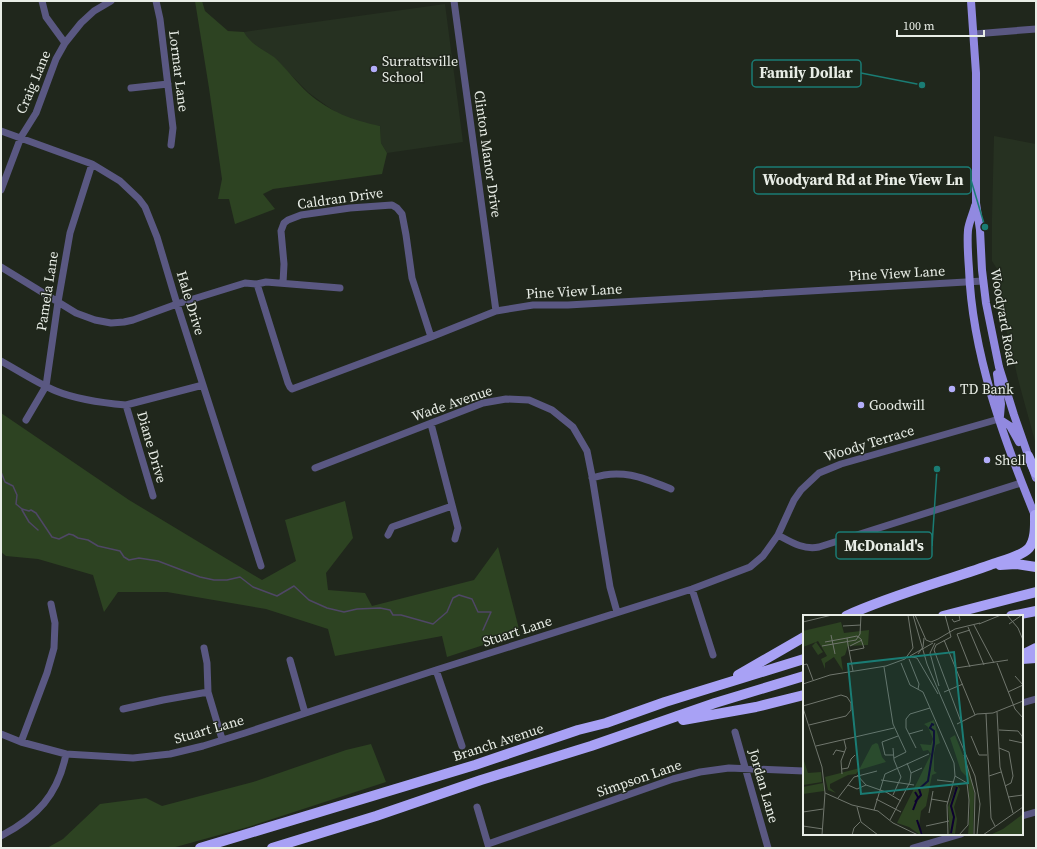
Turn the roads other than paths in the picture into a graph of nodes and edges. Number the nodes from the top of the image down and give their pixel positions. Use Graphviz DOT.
graph roads {
  1 [pos="42,1"];
  2 [pos="111,1"];
  3 [pos="156,1"];
  4 [pos="454,1"];
  5 [pos="971,1"];
  6 [pos="1036,29"];
  7 [pos="974,34"];
  8 [pos="65,43"];
  9 [pos="168,84"];
  10 [pos="131,88"];
  11 [pos="1,130"];
  12 [pos="21,137"];
  13 [pos="171,145"];
  14 [pos="92,164"];
  15 [pos="1,190"];
  16 [pos="976,203"];
  17 [pos="1,267"];
  18 [pos="983,281"];
  19 [pos="969,282"];
  20 [pos="283,283"];
  21 [pos="257,284"];
  22 [pos="340,288"];
  23 [pos="58,302"];
  24 [pos="177,304"];
  25 [pos="496,311"];
  26 [pos="431,337"];
  27 [pos="994,346"];
  28 [pos="1,361"];
  29 [pos="203,385"];
  30 [pos="46,386"];
  31 [pos="126,405"];
  32 [pos="999,419"];
  33 [pos="26,420"];
  34 [pos="431,424"];
  35 [pos="1028,456"];
  36 [pos="315,468"];
  37 [pos="1036,473"];
  38 [pos="592,478"];
  39 [pos="1036,478"];
  40 [pos="1021,483"];
  41 [pos="671,489"];
  42 [pos="153,496"];
  43 [pos="452,506"];
  44 [pos="1036,516"];
  45 [pos="388,535"];
  46 [pos="778,535"];
  47 [pos="455,539"];
  48 [pos="261,566"];
  49 [pos="1036,567"];
  50 [pos="979,569"];
  51 [pos="692,589"];
  52 [pos="1036,592"];
  53 [pos="51,604"];
  54 [pos="1036,611"];
  55 [pos="617,612"];
  56 [pos="848,615"];
  57 [pos="947,615"];
  58 [pos="1017,615"];
  59 [pos="803,638"];
  60 [pos="204,648"];
  61 [pos="1036,648"];
  62 [pos="1023,654"];
  63 [pos="713,655"];
  64 [pos="1036,658"];
  65 [pos="803,659"];
  66 [pos="1023,659"];
  67 [pos="290,660"];
  68 [pos="436,670"];
  69 [pos="803,676"];
  70 [pos="208,692"];
  71 [pos="689,695"];
  72 [pos="803,696"];
  73 [pos="1036,699"];
  74 [pos="1023,703"];
  75 [pos="123,709"];
  76 [pos="305,712"];
  77 [pos="735,732"];
  78 [pos="1,734"];
  79 [pos="615,738"];
  80 [pos="222,739"];
  81 [pos="21,742"];
  82 [pos="462,746"];
  83 [pos="66,754"];
  84 [pos="746,769"];
  85 [pos="803,771"];
  86 [pos="477,807"];
  87 [pos="1036,812"];
  88 [pos="1023,816"];
  89 [pos="958,835"];
  90 [pos="1,836"];
  91 [pos="489,846"];
  92 [pos="200,848"];
  93 [pos="272,848"];
  94 [pos="768,848"];
  95 [pos="913,848"];
  1 -- 8 [label="street"];
  2 -- 8 [label="street, Craig Lane"];
  3 -- 9 [label="street, Lormar Lane"];
  4 -- 25 [label="street, Clinton Manor Drive"];
  5 -- 7 [label="main road, Woodyard Road"];
  6 -- 7 [label="street"];
  7 -- 16 [label="main road, Woodyard Road"];
  8 -- 12 [label="street, Craig Lane"];
  9 -- 10 [label="street"];
  9 -- 13 [label="street, Lormar Lane"];
  11 -- 12 [label="street, Hale Drive"];
  12 -- 14 [label="street, Hale Drive"];
  12 -- 15 [label="street, Craig Lane"];
  14 -- 23 [label="street, Pamela Lane"];
  14 -- 24 [label="street, Hale Drive"];
  16 -- 18 [label="main road, Woodyard Road"];
  16 -- 19 [label="main road, Woodyard Road"];
  17 -- 23 [label="street"];
  18 -- 19 [label="street, Pine View Lane"];
  18 -- 27 [label="main road, Woodyard Road"];
  19 -- 25 [label="street, Pine View Lane"];
  19 -- 32 [label="main road, Woodyard Road"];
  20 -- 21 [label="street"];
  20 -- 22 [label="street"];
  20 -- 26 [label="street, Caldran Drive"];
  21 -- 24 [label="street"];
  21 -- 26 [label="street, Pine View Lane"];
  23 -- 24 [label="street"];
  23 -- 30 [label="street, Pamela Lane"];
  24 -- 29 [label="street, Hale Drive"];
  25 -- 26 [label="street, Pine View Lane"];
  27 -- 32 [label="main road"];
  27 -- 35 [label="main road, Woodyard Road"];
  28 -- 30 [label="street"];
  29 -- 31 [label="street"];
  29 -- 48 [label="street, Hale Drive"];
  30 -- 31 [label="street"];
  30 -- 33 [label="street, Pamela Lane"];
  31 -- 42 [label="street, Diane Drive"];
  32 -- 35 [label="main road"];
  32 -- 40 [label="main road, Woodyard Road"];
  32 -- 46 [label="street, Woody Terrace"];
  34 -- 36 [label="street, Wade Avenue"];
  34 -- 38 [label="street, Wade Avenue"];
  34 -- 43 [label="street"];
  35 -- 37 [label="highway"];
  35 -- 39 [label="main road, Woodyard Road"];
  38 -- 41 [label="street"];
  38 -- 55 [label="street, Wade Avenue"];
  40 -- 44 [label="main road, Woodyard Road"];
  40 -- 46 [label="street"];
  43 -- 45 [label="street"];
  43 -- 47 [label="street"];
  44 -- 50 [label="highway"];
  46 -- 51 [label="street, Stuart Lane"];
  49 -- 50 [label="highway"];
  50 -- 56 [label="highway"];
  51 -- 55 [label="street, Stuart Lane"];
  51 -- 63 [label="street"];
  52 -- 57 [label="highway"];
  53 -- 81 [label="street"];
  54 -- 58 [label="highway"];
  55 -- 68 [label="street, Stuart Lane"];
  59 -- 71 [label="highway"];
  60 -- 70 [label="street"];
  61 -- 62 [label="highway"];
  64 -- 66 [label="highway"];
  65 -- 71 [label="highway, Branch Avenue"];
  67 -- 76 [label="street"];
  68 -- 76 [label="street, Stuart Lane"];
  68 -- 82 [label="street"];
  69 -- 79 [label="highway"];
  70 -- 75 [label="street"];
  70 -- 80 [label="street"];
  71 -- 92 [label="highway, Branch Avenue"];
  72 -- 79 [label="highway"];
  73 -- 74 [label="street"];
  76 -- 80 [label="street, Stuart Lane"];
  77 -- 84 [label="street, Jordan Lane"];
  78 -- 81 [label="street, Stuart Lane"];
  79 -- 93 [label="highway"];
  80 -- 83 [label="street, Stuart Lane"];
  81 -- 83 [label="street, Stuart Lane"];
  83 -- 90 [label="street"];
  84 -- 85 [label="street, Simpson Lane"];
  84 -- 91 [label="street, Simpson Lane"];
  84 -- 94 [label="street, Jordan Lane"];
  86 -- 91 [label="street"];
  87 -- 88 [label="street"];
  89 -- 95 [label="street"];
}
